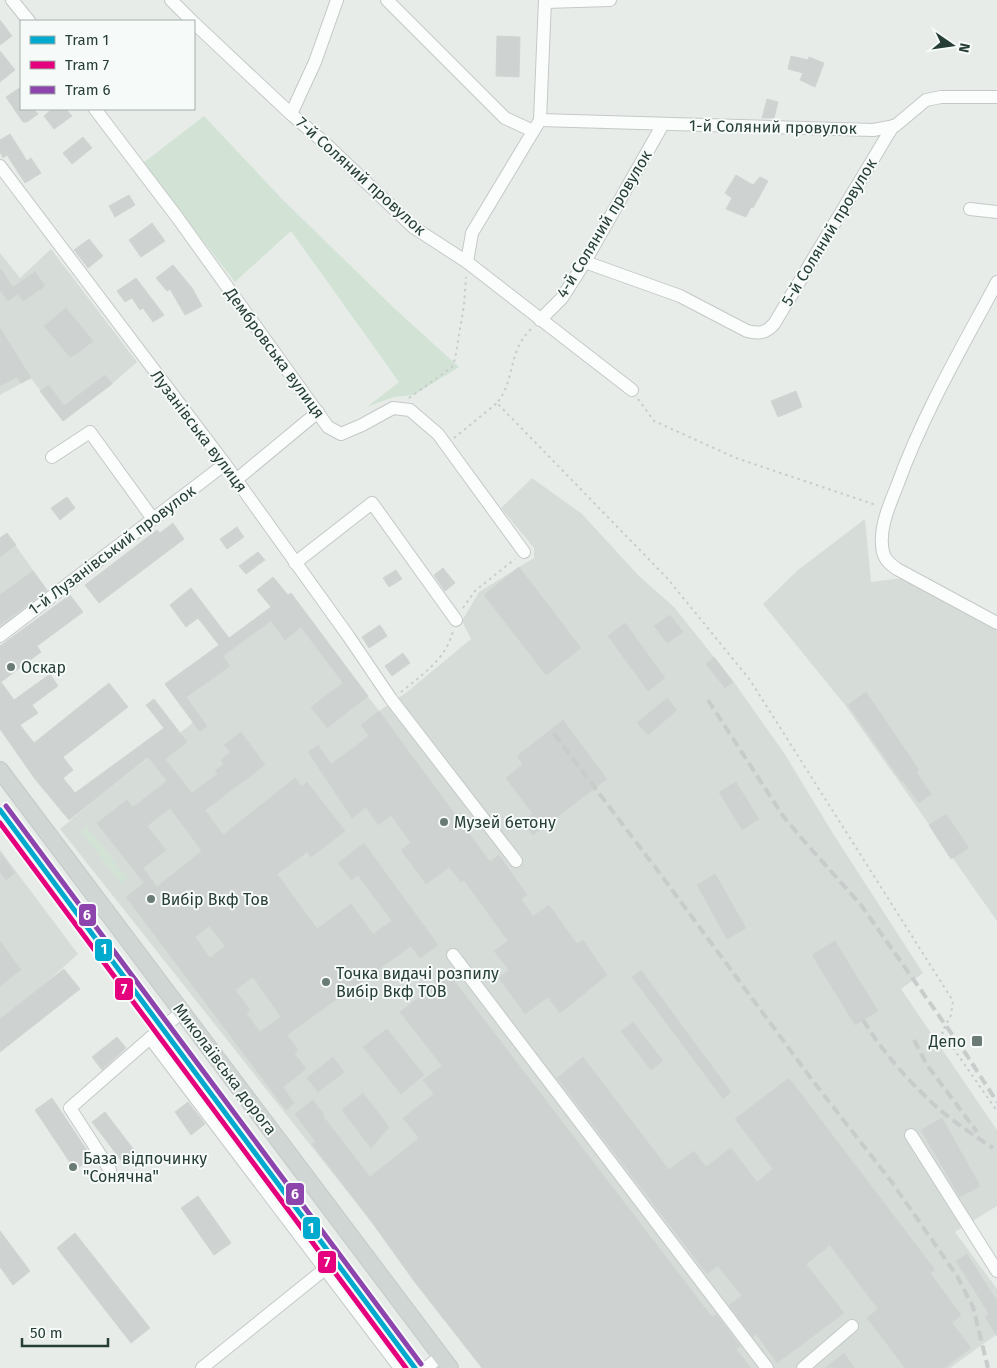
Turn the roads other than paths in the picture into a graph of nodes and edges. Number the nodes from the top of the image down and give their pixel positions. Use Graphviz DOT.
graph roads {
  1 [pos="12,0"];
  2 [pos="171,0"];
  3 [pos="337,0"];
  4 [pos="387,0"];
  5 [pos="610,0"];
  6 [pos="545,1"];
  7 [pos="28,20"];
  8 [pos="191,20"];
  9 [pos="195,24"];
  10 [pos="997,97"];
  11 [pos="96,110"];
  12 [pos="291,114"];
  13 [pos="663,124"];
  14 [pos="537,126"];
  15 [pos="893,126"];
  16 [pos="0,166"];
  17 [pos="970,209"];
  18 [pos="997,212"];
  19 [pos="467,262"];
  20 [pos="585,262"];
  21 [pos="997,282"];
  22 [pos="540,320"];
  23 [pos="632,390"];
  24 [pos="318,412"];
  25 [pos="52,457"];
  26 [pos="225,464"];
  27 [pos="236,480"];
  28 [pos="153,519"];
  29 [pos="524,552"];
  30 [pos="295,563"];
  31 [pos="456,620"];
  32 [pos="997,623"];
  33 [pos="0,636"];
  34 [pos="0,770"];
  35 [pos="516,861"];
  36 [pos="453,955"];
  37 [pos="182,1012"];
  38 [pos="150,1038"];
  39 [pos="911,1136"];
  40 [pos="110,1170"];
  41 [pos="326,1268"];
  42 [pos="997,1271"];
  43 [pos="852,1326"];
  44 [pos="446,1362"];
  45 [pos="202,1368"];
  46 [pos="400,1368"];
  47 [pos="426,1368"];
  48 [pos="767,1368"];
  49 [pos="804,1368"];
  1 -- 7 [label="street"];
  2 -- 8 [label="street, 7-й Соляний провулок"];
  3 -- 12 [label="street"];
  4 -- 14 [label="street, 1-й Соляний провулок"];
  5 -- 6 [label="street"];
  6 -- 14 [label="street"];
  9 -- 12 [label="street, 7-й Соляний провулок"];
  10 -- 15 [label="street, 1-й Соляний провулок"];
  11 -- 24 [label="street, Дембровська вулиця"];
  12 -- 19 [label="street, 7-й Соляний провулок"];
  13 -- 14 [label="street, 1-й Соляний провулок"];
  13 -- 15 [label="street, 1-й Соляний провулок"];
  13 -- 20 [label="street, 4-й Соляний провулок"];
  14 -- 19 [label="street"];
  15 -- 20 [label="street, 5-й Соляний провулок"];
  16 -- 26 [label="street, Лузанівська вулиця"];
  17 -- 18 [label="street"];
  19 -- 22 [label="street, 7-й Соляний провулок"];
  20 -- 22 [label="street, 4-й Соляний провулок"];
  21 -- 32 [label="street"];
  22 -- 23 [label="street, 7-й Соляний провулок"];
  24 -- 27 [label="street"];
  24 -- 29 [label="street, Дембровська вулиця"];
  25 -- 28 [label="street"];
  26 -- 27 [label="street, Лузанівська вулиця"];
  26 -- 28 [label="street, 1-й Лузанівський провулок"];
  27 -- 30 [label="street, Лузанівська вулиця"];
  28 -- 33 [label="street, 1-й Лузанівський провулок"];
  30 -- 31 [label="street"];
  30 -- 35 [label="street, Лузанівська вулиця"];
  34 -- 37 [label="main road, Миколаївська дорога"];
  36 -- 48 [label="street"];
  37 -- 38 [label="street"];
  37 -- 44 [label="main road, Миколаївська дорога"];
  38 -- 40 [label="street"];
  38 -- 41 [label="street"];
  39 -- 42 [label="street"];
  41 -- 45 [label="street"];
  41 -- 46 [label="street"];
  43 -- 49 [label="street"];
  44 -- 47 [label="street"];
}
